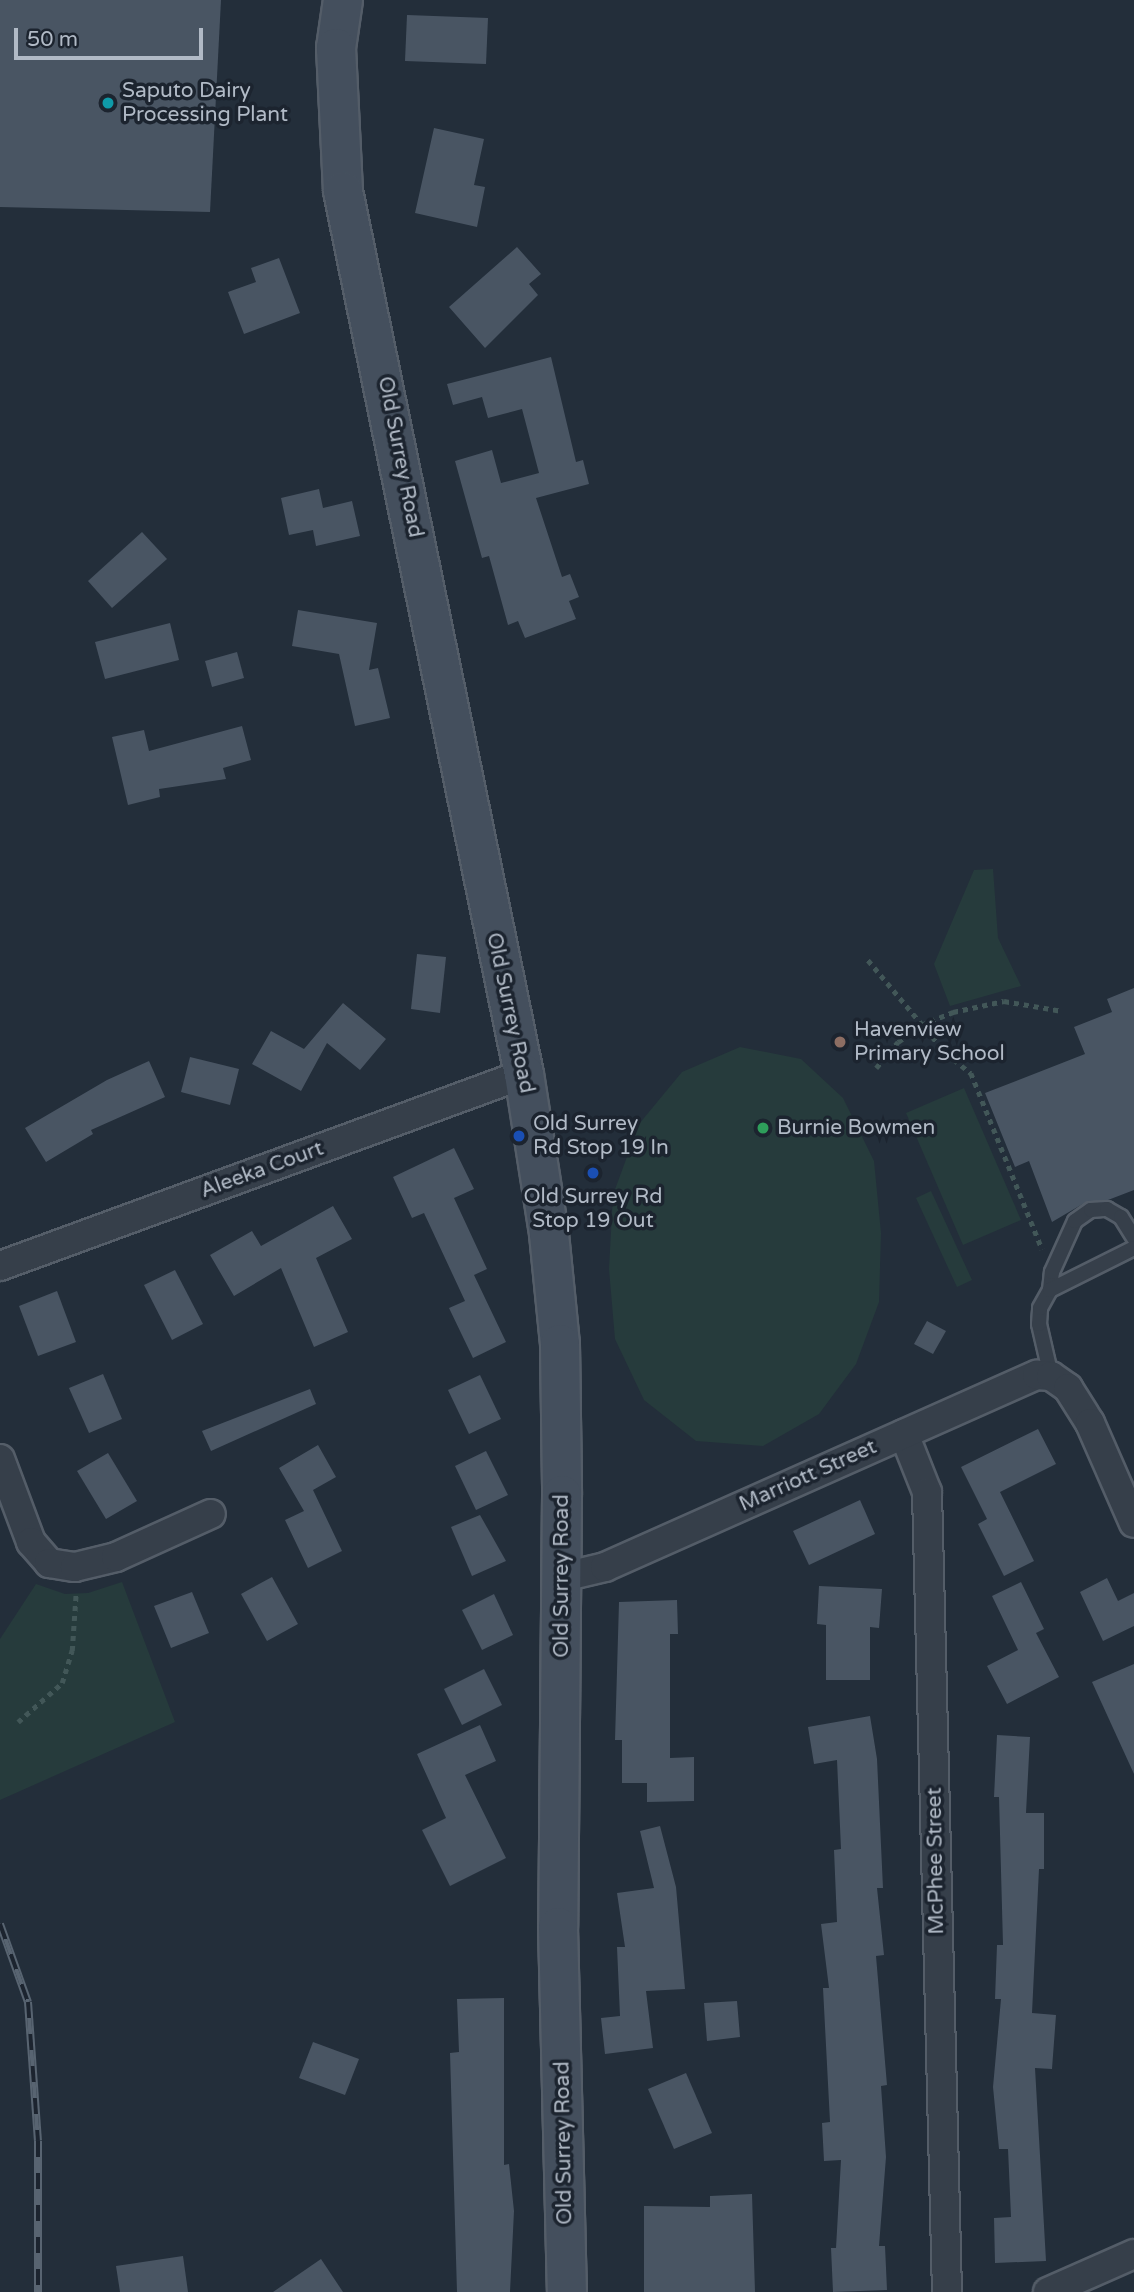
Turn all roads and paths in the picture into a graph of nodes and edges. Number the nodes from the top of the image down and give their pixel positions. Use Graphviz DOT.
graph roads {
  1 [pos="343,0"];
  2 [pos="869,960"];
  3 [pos="1062,1011"];
  4 [pos="921,1025"];
  5 [pos="876,1068"];
  6 [pos="524,1074"];
  7 [pos="1134,1238"];
  8 [pos="1134,1248"];
  9 [pos="0,1266"];
  10 [pos="1052,1272"];
  11 [pos="1049,1290"];
  12 [pos="1051,1376"];
  13 [pos="904,1434"];
  14 [pos="0,1459"];
  15 [pos="211,1514"];
  16 [pos="1134,1523"];
  17 [pos="75,1567"];
  18 [pos="564,1577"];
  19 [pos="18,1723"];
  20 [pos="1134,2254"];
  21 [pos="567,2292"];
  22 [pos="947,2292"];
  23 [pos="1048,2292"];
  1 -- 6 [label="main road, Old Surrey Road"];
  2 -- 4 [label="path"];
  3 -- 4 [label="path"];
  4 -- 5 [label="path"];
  4 -- 10 [label="path"];
  6 -- 9 [label="street, Aleeka Court"];
  6 -- 18 [label="main road, Old Surrey Road"];
  7 -- 10 [label="lane"];
  8 -- 11 [label="lane"];
  10 -- 11 [label="lane"];
  11 -- 12 [label="lane"];
  12 -- 13 [label="street, Marriott Street"];
  12 -- 16 [label="street"];
  13 -- 18 [label="street, Marriott Street"];
  13 -- 22 [label="street, McPhee Street"];
  14 -- 17 [label="street"];
  15 -- 17 [label="street"];
  17 -- 19 [label="path"];
  18 -- 21 [label="main road, Old Surrey Road"];
  20 -- 23 [label="street"];
}
